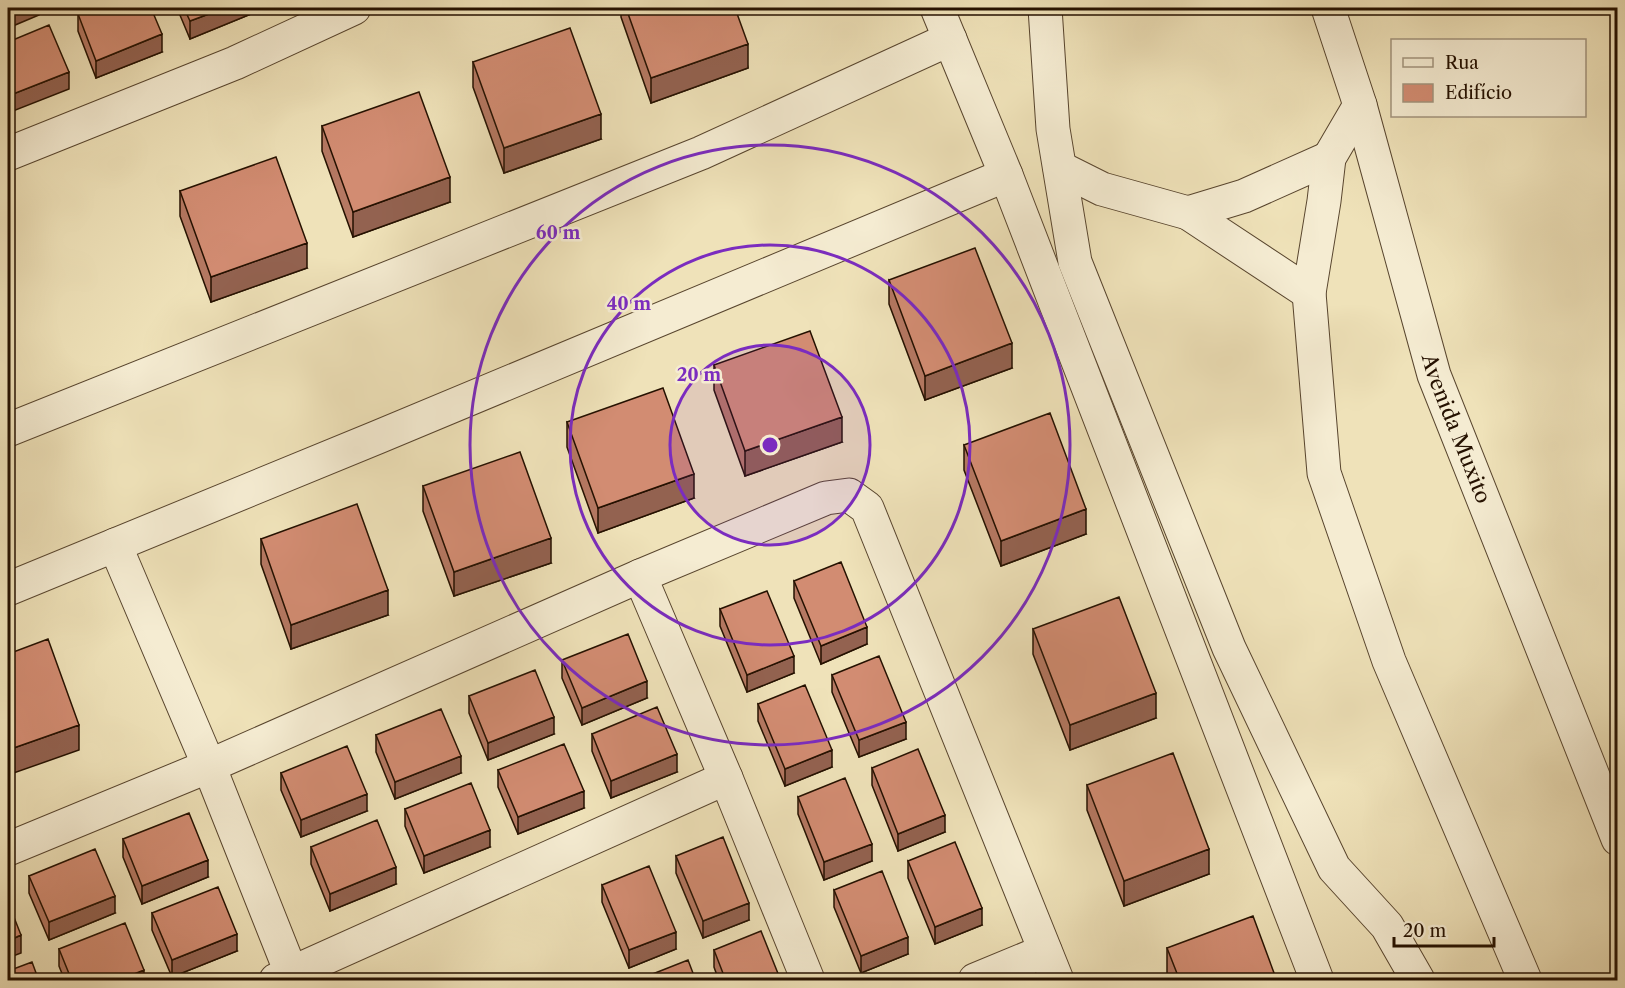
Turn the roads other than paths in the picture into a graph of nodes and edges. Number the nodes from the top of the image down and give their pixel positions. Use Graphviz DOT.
graph roads {
  1 [pos="354,8"];
  2 [pos="937,8"];
  3 [pos="1045,8"];
  4 [pos="1328,8"];
  5 [pos="950,39"];
  6 [pos="1360,105"];
  7 [pos="8,154"];
  8 [pos="1329,158"];
  9 [pos="1060,168"];
  10 [pos="1006,175"];
  11 [pos="1188,213"];
  12 [pos="1309,293"];
  13 [pos="8,430"];
  14 [pos="115,545"];
  15 [pos="640,576"];
  16 [pos="8,589"];
  17 [pos="209,766"];
  18 [pos="726,778"];
  19 [pos="1617,839"];
  20 [pos="8,849"];
  21 [pos="1051,966"];
  22 [pos="287,978"];
  23 [pos="808,981"];
  24 [pos="975,981"];
  25 [pos="1317,981"];
  26 [pos="1418,981"];
  27 [pos="1525,981"];
  1 -- 7 [label="street"];
  2 -- 5 [label="street"];
  3 -- 9 [label="street"];
  4 -- 6 [label="street, Avenida Muxito"];
  5 -- 10 [label="street"];
  5 -- 13 [label="street"];
  6 -- 8 [label="street"];
  6 -- 19 [label="street, Avenida Muxito"];
  8 -- 11 [label="street"];
  8 -- 12 [label="street"];
  9 -- 11 [label="street"];
  9 -- 26 [label="street"];
  10 -- 14 [label="street"];
  10 -- 25 [label="street"];
  11 -- 12 [label="street"];
  12 -- 27 [label="street"];
  14 -- 16 [label="street"];
  14 -- 17 [label="street"];
  15 -- 17 [label="street"];
  15 -- 18 [label="street"];
  15 -- 21 [label="street"];
  17 -- 20 [label="street"];
  17 -- 22 [label="street"];
  18 -- 22 [label="street"];
  18 -- 23 [label="street"];
  21 -- 24 [label="street"];
}
